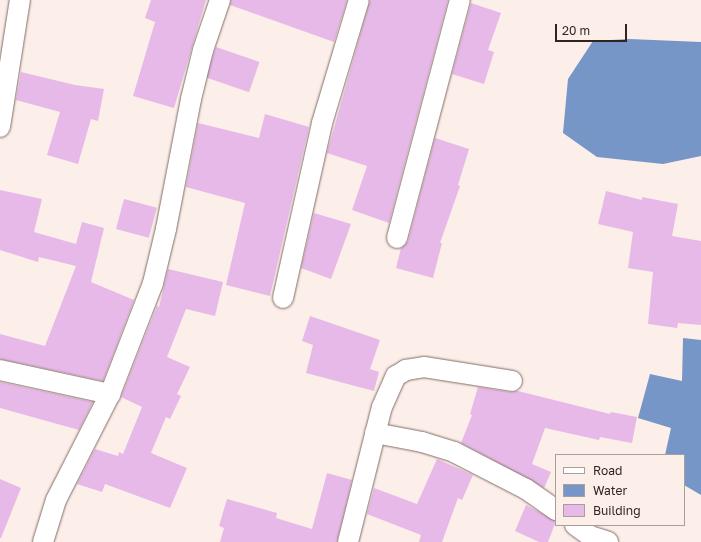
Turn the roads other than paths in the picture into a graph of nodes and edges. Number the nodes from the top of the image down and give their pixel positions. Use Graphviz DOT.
graph roads {
  1 [pos="20,0"];
  2 [pos="220,0"];
  3 [pos="359,0"];
  4 [pos="460,0"];
  5 [pos="7,35"];
  6 [pos="0,127"];
  7 [pos="397,238"];
  8 [pos="282,298"];
  9 [pos="0,370"];
  10 [pos="512,381"];
  11 [pos="110,394"];
  12 [pos="375,433"];
  13 [pos="555,509"];
  14 [pos="575,526"];
  15 [pos="43,542"];
  16 [pos="348,542"];
  17 [pos="608,542"];
  1 -- 5 [label="street"];
  2 -- 11 [label="street"];
  3 -- 8 [label="street"];
  4 -- 7 [label="street"];
  5 -- 6 [label="street"];
  9 -- 11 [label="street"];
  10 -- 12 [label="street"];
  11 -- 15 [label="street"];
  12 -- 13 [label="street"];
  12 -- 16 [label="street"];
  14 -- 17 [label="street"];
}
